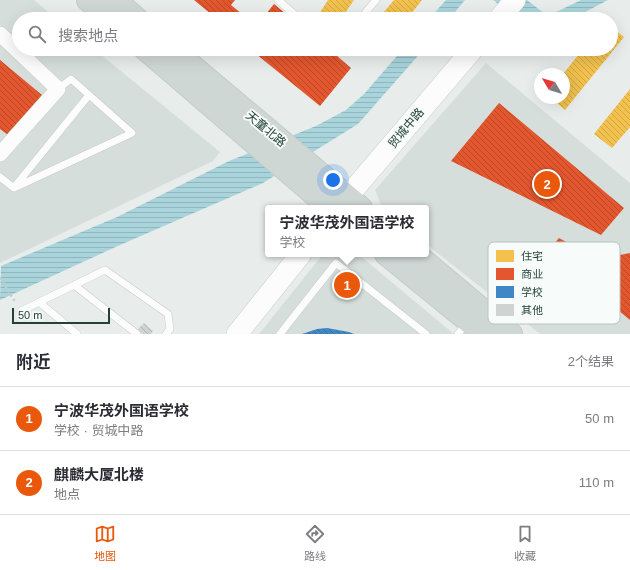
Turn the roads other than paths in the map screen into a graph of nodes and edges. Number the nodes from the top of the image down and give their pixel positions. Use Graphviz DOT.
graph roads {
  1 [pos="88,0"];
  2 [pos="115,0"];
  3 [pos="278,0"];
  4 [pos="376,0"];
  5 [pos="515,0"];
  6 [pos="102,12"];
  7 [pos="130,12"];
  8 [pos="292,12"];
  9 [pos="366,12"];
  10 [pos="504,12"];
  11 [pos="0,34"];
  12 [pos="12,45"];
  13 [pos="23,56"];
  14 [pos="154,56"];
  15 [pos="179,56"];
  16 [pos="467,56"];
  17 [pos="58,89"];
  18 [pos="89,95"];
  19 [pos="241,120"];
  20 [pos="0,154"];
  21 [pos="0,177"];
  22 [pos="14,188"];
  23 [pos="344,205"];
  24 [pos="299,257"];
  25 [pos="390,257"];
  26 [pos="419,257"];
  27 [pos="74,285"];
  28 [pos="39,302"];
  29 [pos="21,311"];
  30 [pos="473,321"];
  31 [pos="78,334"];
  32 [pos="137,334"];
  33 [pos="166,334"];
  34 [pos="237,334"];
  35 [pos="280,334"];
  36 [pos="426,334"];
  37 [pos="511,334"];
  1 -- 6 [label="main road"];
  2 -- 7 [label="main road"];
  3 -- 8 [label="lane"];
  4 -- 9 [label="lane"];
  5 -- 10 [label="main road"];
  11 -- 12 [label="street"];
  13 -- 17 [label="street"];
  14 -- 19 [label="main road"];
  15 -- 19 [label="main road, 天童北路"];
  16 -- 23 [label="main road, 贸城中路"];
  17 -- 18 [label="lane"];
  17 -- 20 [label="street"];
  18 -- 22 [label="lane"];
  18 -- 22 [label="lane"];
  19 -- 23 [label="main road, 天童北路"];
  21 -- 22 [label="lane"];
  24 -- 34 [label="main road"];
  25 -- 30 [label="main road"];
  26 -- 30 [label="main road"];
  27 -- 28 [label="lane"];
  27 -- 32 [label="lane"];
  27 -- 33 [label="lane"];
  28 -- 29 [label="lane"];
  28 -- 31 [label="lane"];
  30 -- 37 [label="main road"];
  35 -- 36 [label="lane"];
}
